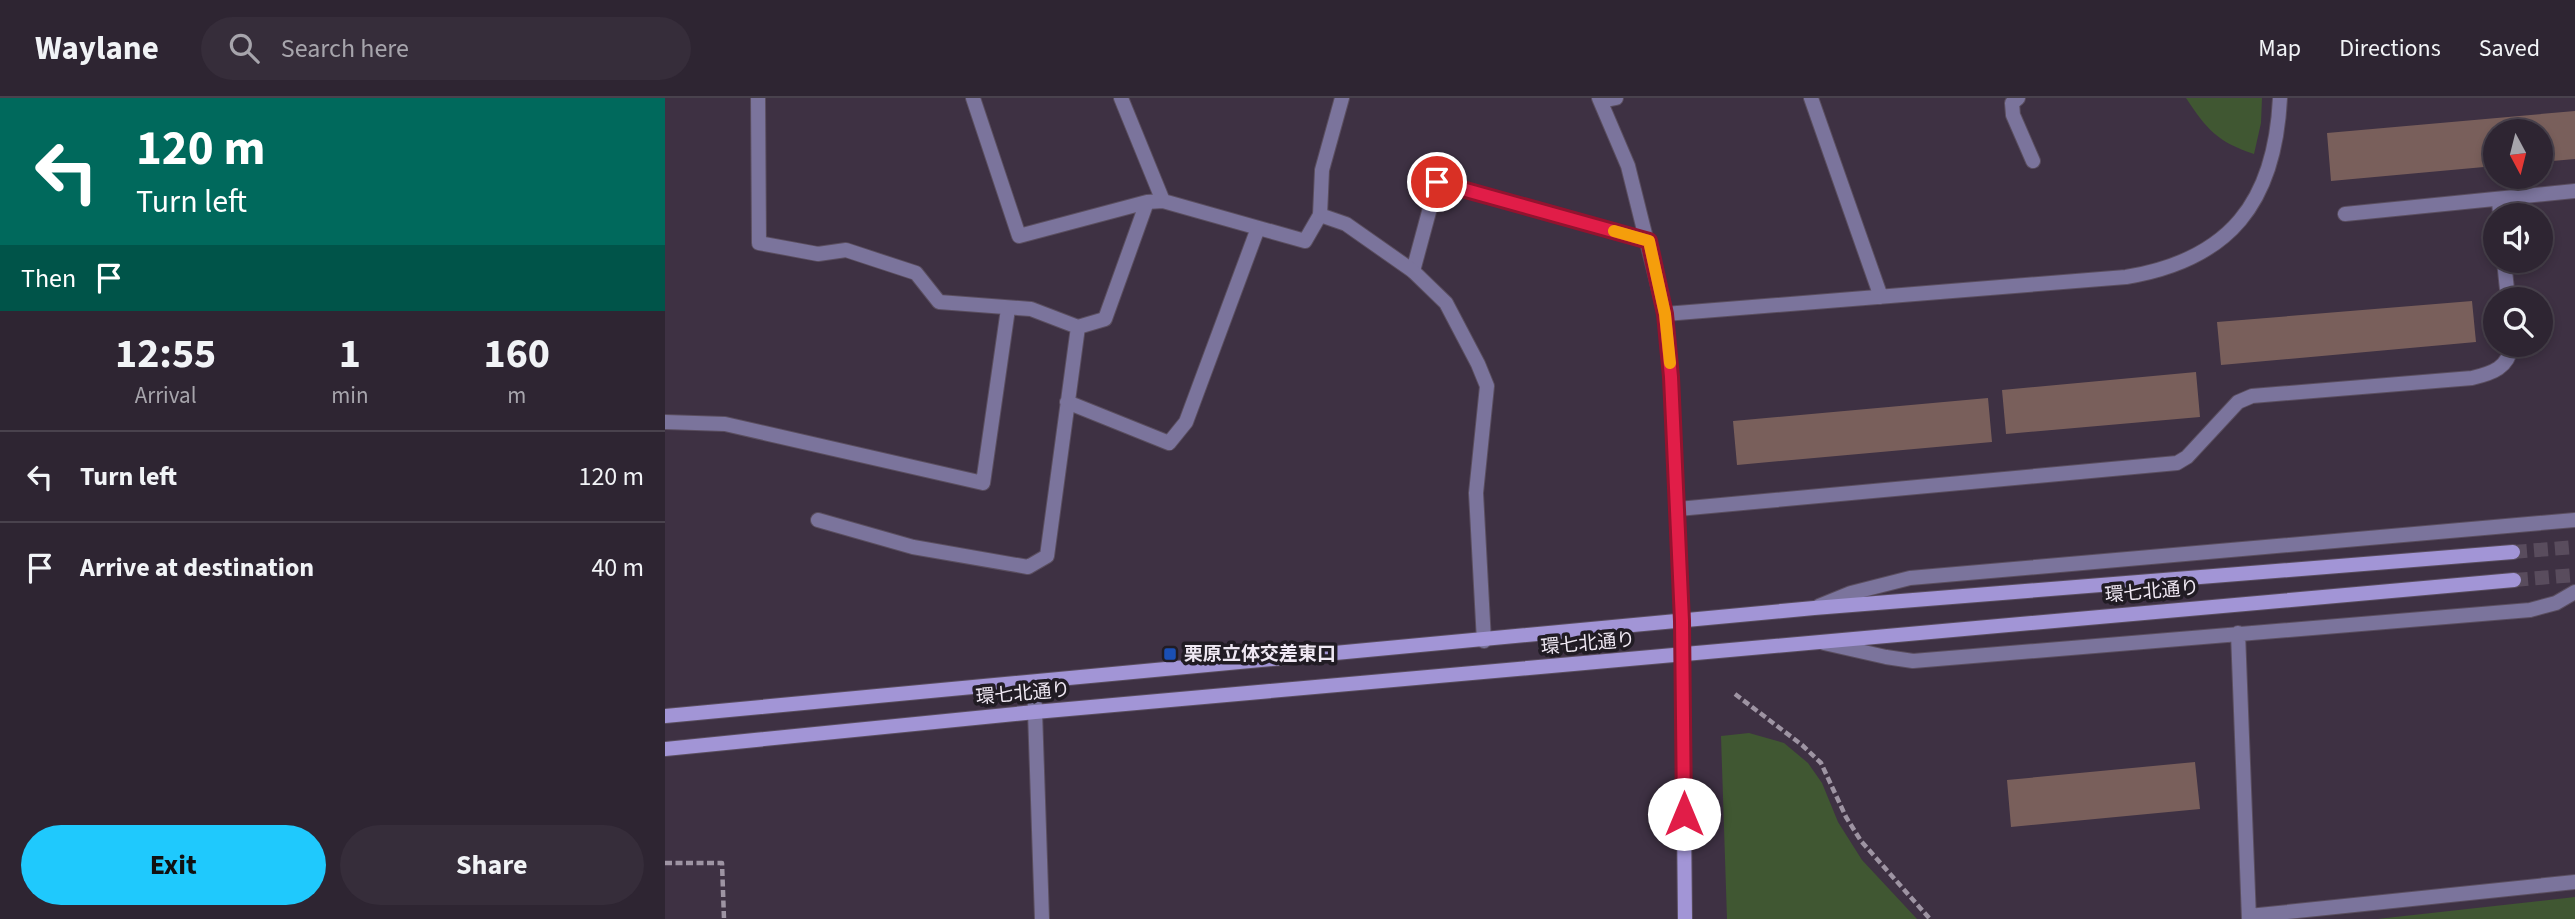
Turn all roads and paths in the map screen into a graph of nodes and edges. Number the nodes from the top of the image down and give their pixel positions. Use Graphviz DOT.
graph roads {
  1 [pos="758,98"];
  2 [pos="972,98"];
  3 [pos="1122,98"];
  4 [pos="1342,98"];
  5 [pos="1616,98"];
  6 [pos="1811,98"];
  7 [pos="2018,98"];
  8 [pos="2280,98"];
  9 [pos="1600,100"];
  10 [pos="2033,161"];
  11 [pos="2575,191"];
  12 [pos="2499,199"];
  13 [pos="1163,201"];
  14 [pos="1147,202"];
  15 [pos="2499,203"];
  16 [pos="2345,214"];
  17 [pos="1320,215"];
  18 [pos="1258,228"];
  19 [pos="1649,241"];
  20 [pos="1413,271"];
  21 [pos="1881,297"];
  22 [pos="1008,309"];
  23 [pos="1665,314"];
  24 [pos="1077,327"];
  25 [pos="2508,357"];
  26 [pos="1067,402"];
  27 [pos="665,422"];
  28 [pos="1678,509"];
  29 [pos="818,520"];
  30 [pos="2575,520"];
  31 [pos="2513,552"];
  32 [pos="2514,580"];
  33 [pos="2575,592"];
  34 [pos="1814,608"];
  35 [pos="1682,621"];
  36 [pos="2238,634"];
  37 [pos="1484,641"];
  38 [pos="1817,641"];
  39 [pos="1683,654"];
  40 [pos="1034,682"];
  41 [pos="1735,694"];
  42 [pos="1035,712"];
  43 [pos="665,716"];
  44 [pos="665,749"];
  45 [pos="665,863"];
  46 [pos="2575,882"];
  47 [pos="2249,918"];
  48 [pos="724,919"];
  49 [pos="1042,919"];
  50 [pos="1685,919"];
  51 [pos="1930,919"];
  1 -- 22 [label="street"];
  2 -- 14 [label="street"];
  3 -- 13 [label="street"];
  4 -- 17 [label="street"];
  5 -- 9 [label="street"];
  6 -- 21 [label="street"];
  7 -- 10 [label="street"];
  8 -- 21 [label="street"];
  9 -- 19 [label="street"];
  11 -- 12 [label="street"];
  12 -- 15 [label="street"];
  12 -- 16 [label="street"];
  13 -- 14 [label="street"];
  13 -- 18 [label="street"];
  14 -- 24 [label="street"];
  17 -- 18 [label="street"];
  17 -- 20 [label="street"];
  18 -- 26 [label="street"];
  19 -- 20 [label="street"];
  19 -- 23 [label="street"];
  20 -- 37 [label="street"];
  21 -- 23 [label="street"];
  22 -- 24 [label="street"];
  22 -- 27 [label="street"];
  23 -- 28 [label="street"];
  24 -- 26 [label="street"];
  25 -- 28 [label="street"];
  26 -- 29 [label="street"];
  28 -- 35 [label="street"];
  30 -- 34 [label="street"];
  31 -- 34 [label="street, 環七北通り"];
  32 -- 38 [label="street, 環七北通り"];
  33 -- 36 [label="street"];
  34 -- 35 [label="street, 環七北通り"];
  35 -- 37 [label="street, 環七北通り"];
  35 -- 39 [label="street"];
  36 -- 38 [label="street"];
  36 -- 47 [label="street"];
  37 -- 40 [label="street, 環七北通り"];
  38 -- 39 [label="street, 環七北通り"];
  39 -- 42 [label="street, 環七北通り"];
  39 -- 50 [label="street"];
  40 -- 42 [label="street"];
  40 -- 43 [label="street, 環七北通り"];
  41 -- 51 [label="path"];
  42 -- 44 [label="street, 環七北通り"];
  42 -- 49 [label="street"];
  45 -- 48 [label="path"];
  46 -- 47 [label="street"];
}
